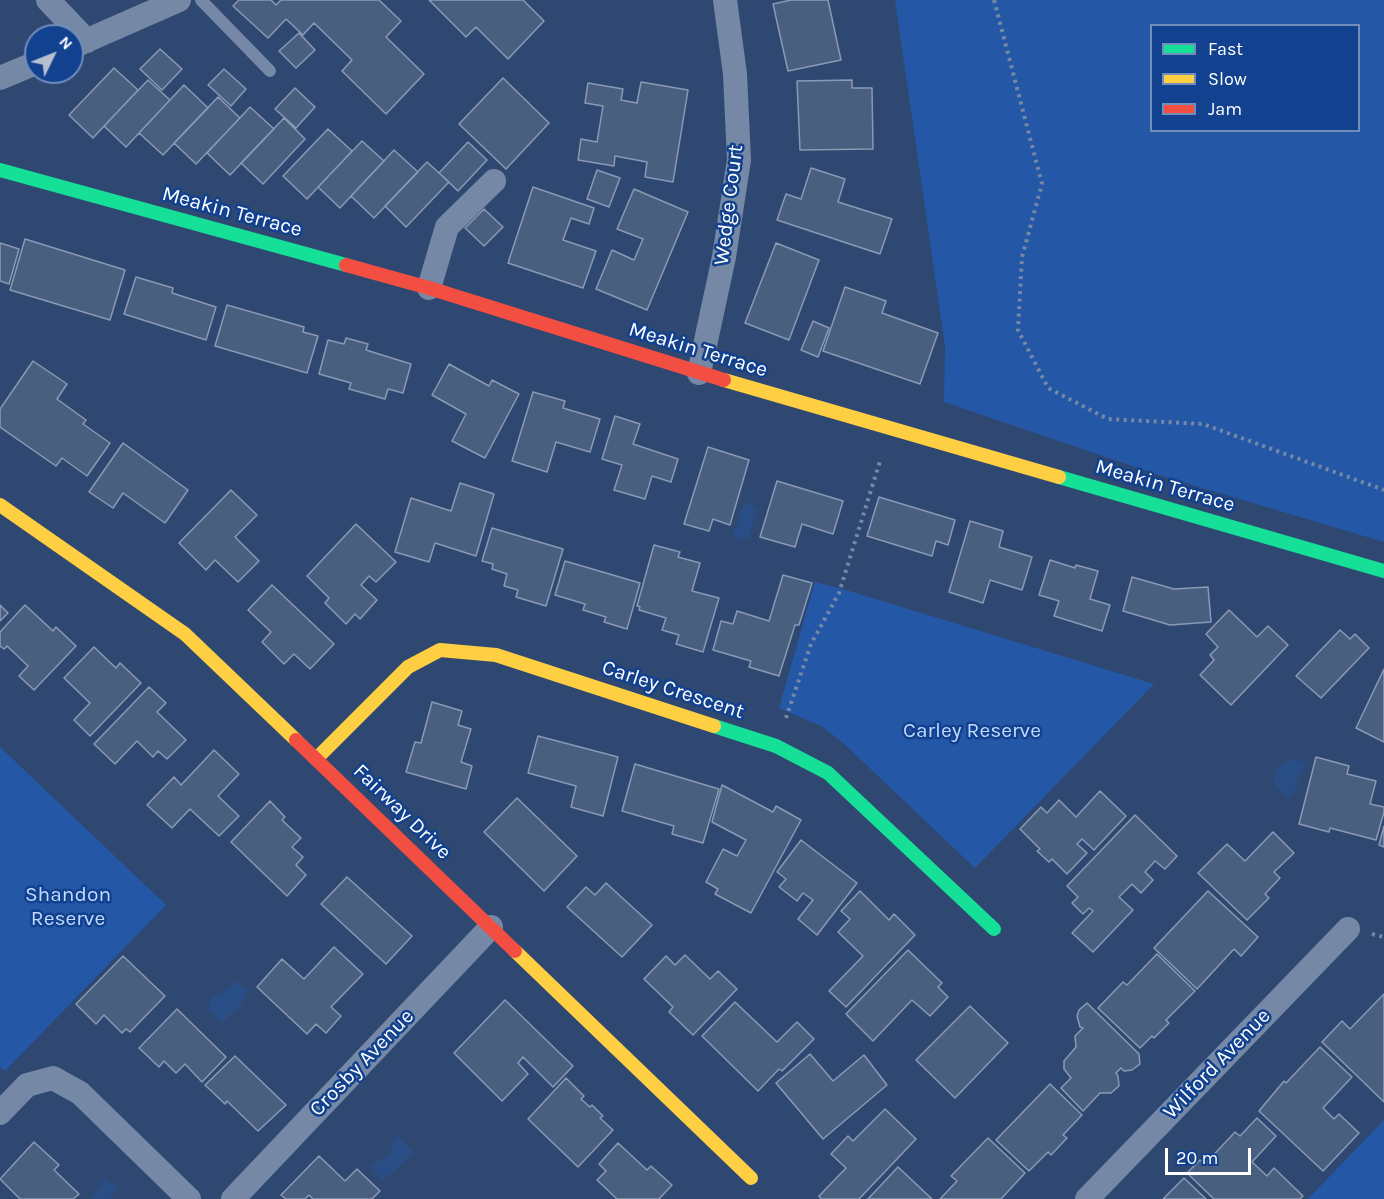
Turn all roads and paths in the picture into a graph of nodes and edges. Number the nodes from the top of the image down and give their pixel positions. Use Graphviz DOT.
graph roads {
  1 [pos="179,0"];
  2 [pos="201,0"];
  3 [pos="725,0"];
  4 [pos="994,0"];
  5 [pos="55,2"];
  6 [pos="68,24"];
  7 [pos="84,42"];
  8 [pos="24,68"];
  9 [pos="270,71"];
  10 [pos="0,78"];
  11 [pos="0,170"];
  12 [pos="494,181"];
  13 [pos="429,288"];
  14 [pos="699,373"];
  15 [pos="890,428"];
  16 [pos="1384,490"];
  17 [pos="0,505"];
  18 [pos="1384,571"];
  19 [pos="776,746"];
  20 [pos="316,759"];
  21 [pos="491,927"];
  22 [pos="994,929"];
  23 [pos="1348,929"];
  24 [pos="0,1113"];
  25 [pos="751,1178"];
  26 [pos="189,1199"];
  27 [pos="233,1199"];
  28 [pos="1087,1199"];
  1 -- 7 [label="street"];
  2 -- 9 [label="lane"];
  3 -- 14 [label="street, Wedge Court"];
  4 -- 16 [label="path"];
  5 -- 6 [label="street"];
  8 -- 10 [label="street"];
  11 -- 13 [label="street, Meakin Terrace"];
  12 -- 13 [label="street"];
  13 -- 14 [label="street, Meakin Terrace"];
  14 -- 15 [label="street, Meakin Terrace"];
  15 -- 18 [label="street, Meakin Terrace"];
  15 -- 19 [label="path"];
  17 -- 20 [label="street, Fairway Drive"];
  19 -- 20 [label="street, Carley Crescent"];
  19 -- 22 [label="street, Carley Crescent"];
  20 -- 21 [label="street, Fairway Drive"];
  21 -- 25 [label="street, Fairway Drive"];
  21 -- 27 [label="street, Crosby Avenue"];
  23 -- 28 [label="street, Wilford Avenue"];
  24 -- 26 [label="street"];
}
